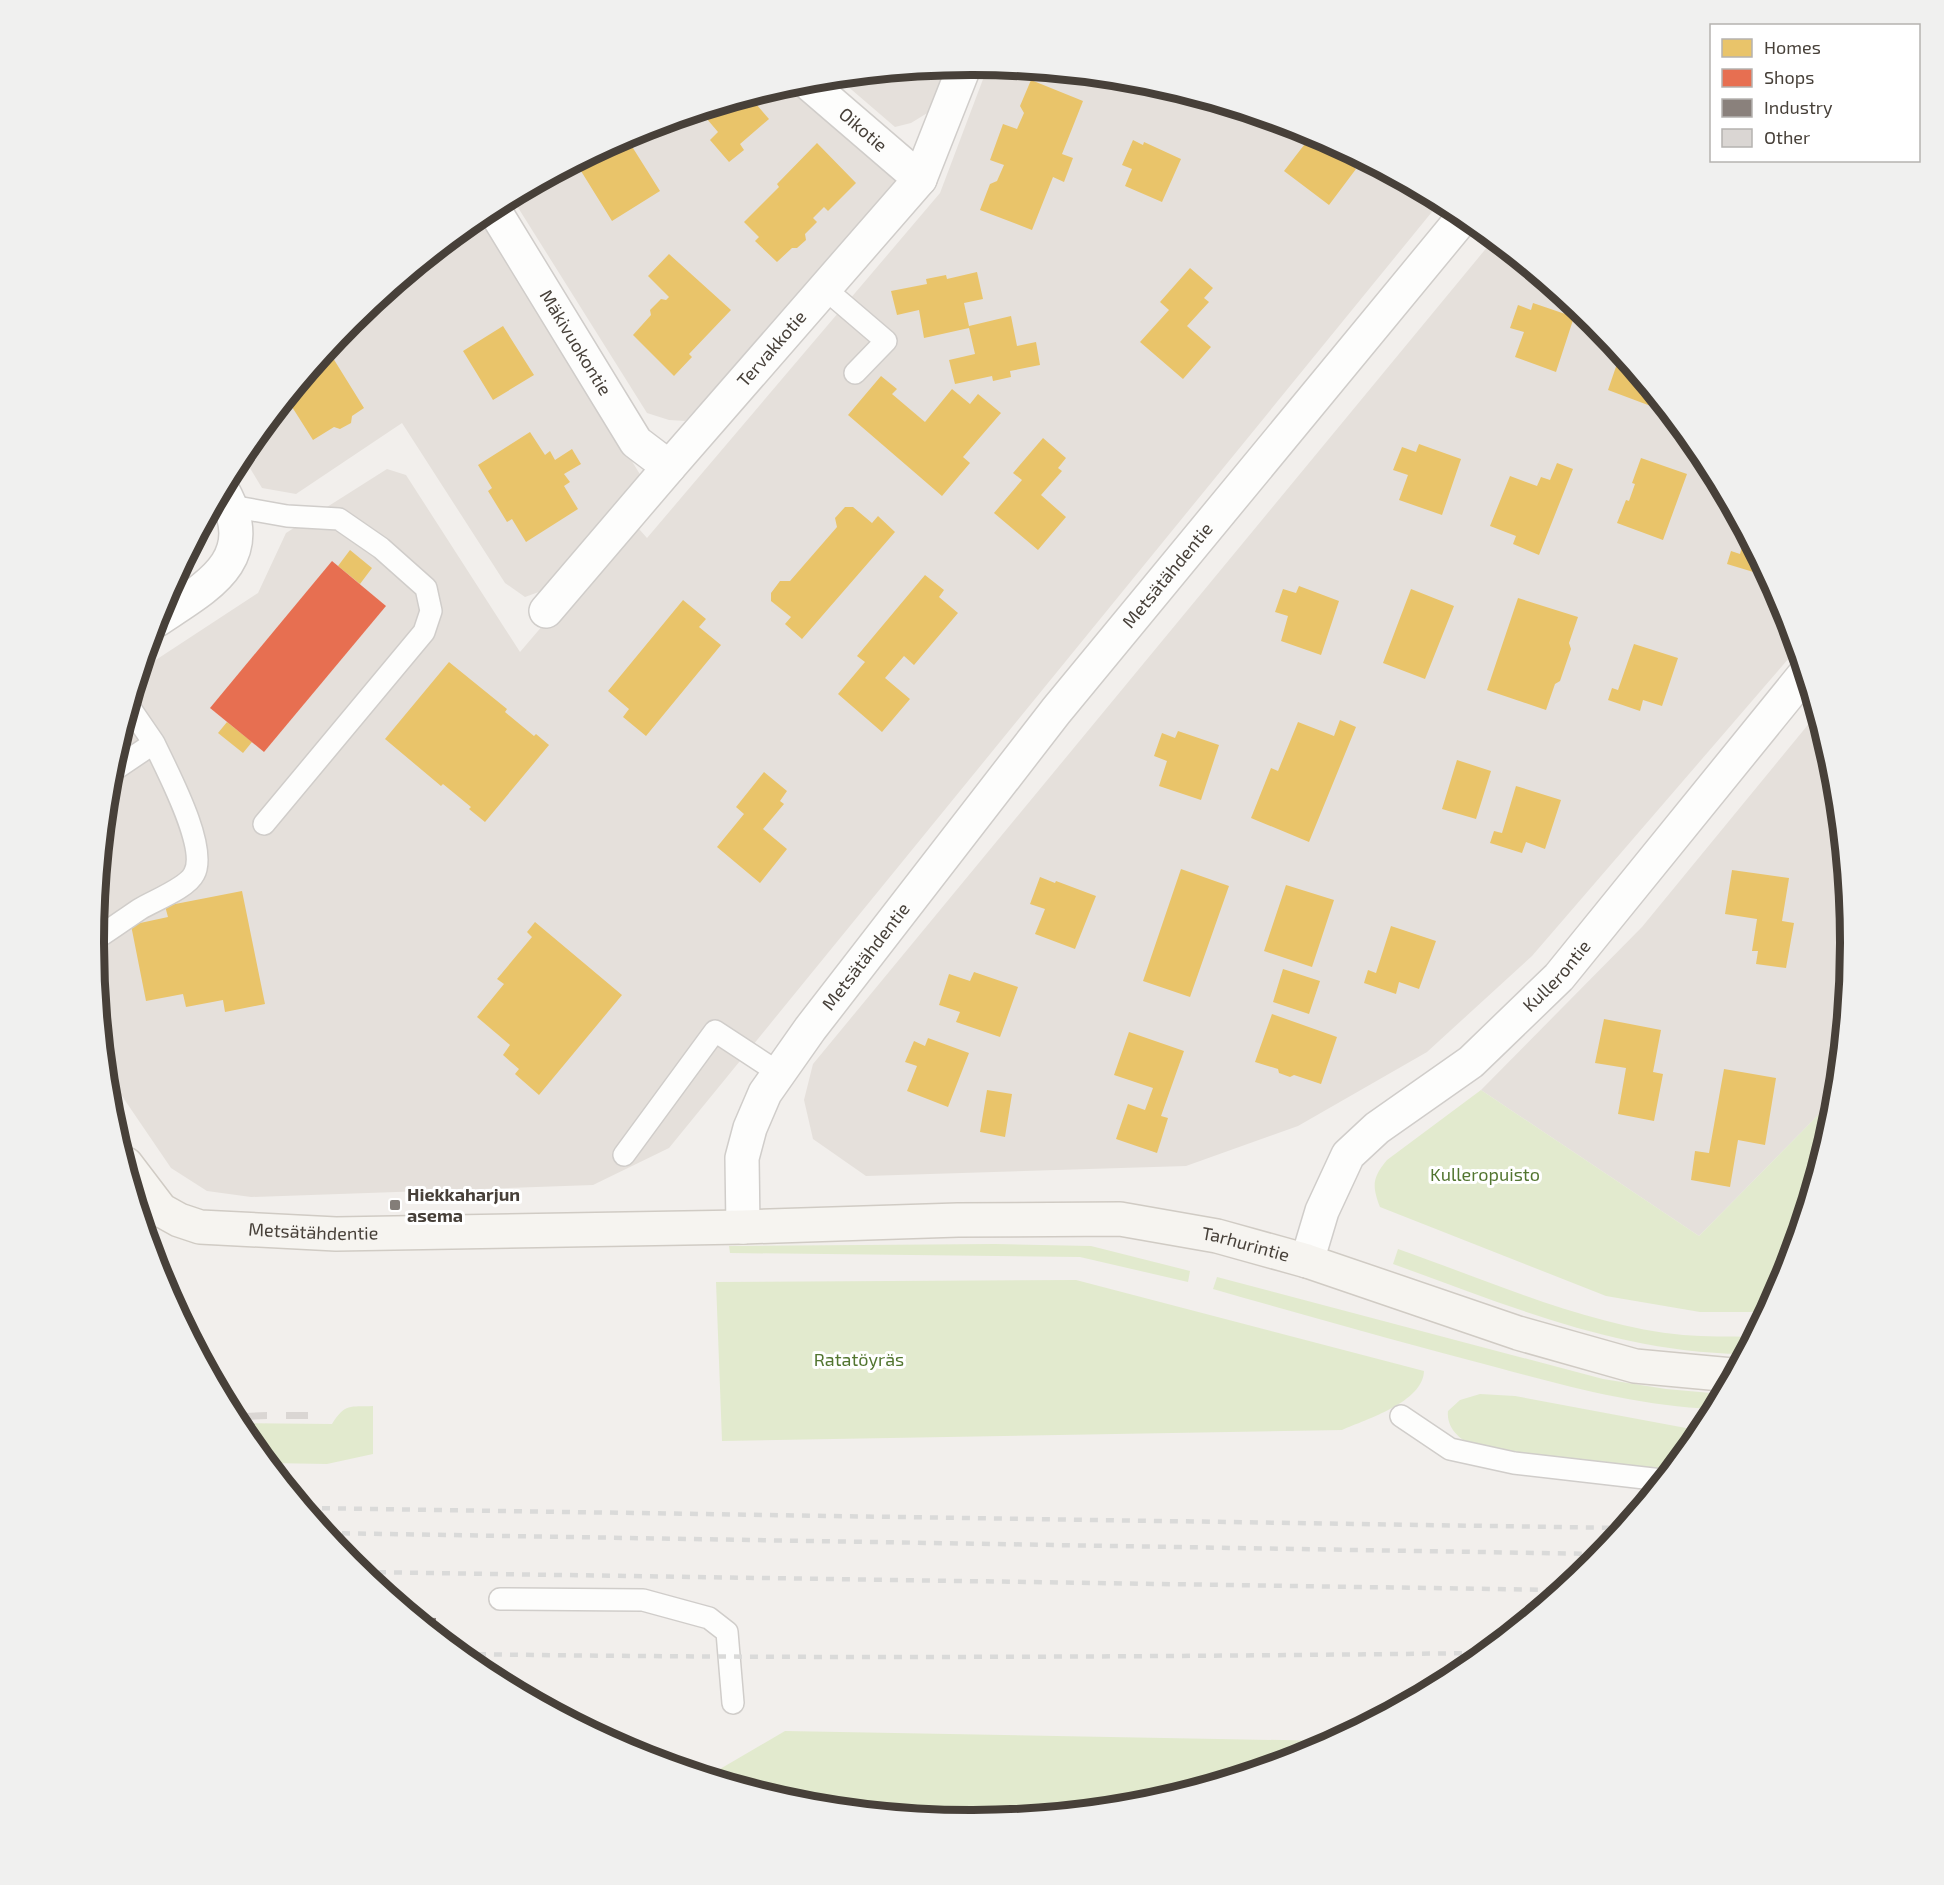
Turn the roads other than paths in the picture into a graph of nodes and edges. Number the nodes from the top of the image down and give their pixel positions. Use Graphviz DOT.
graph roads {
  1 [pos="961,75"];
  2 [pos="816,90"];
  3 [pos="920,179"];
  4 [pos="498,216"];
  5 [pos="1458,224"];
  6 [pos="824,288"];
  7 [pos="855,373"];
  8 [pos="669,467"];
  9 [pos="227,498"];
  10 [pos="227,499"];
  11 [pos="171,610"];
  12 [pos="546,611"];
  13 [pos="1799,682"];
  14 [pos="135,715"];
  15 [pos="154,743"];
  16 [pos="123,764"];
  17 [pos="264,824"];
  18 [pos="104,933"];
  19 [pos="779,1073"];
  20 [pos="624,1155"];
  21 [pos="138,1180"];
  22 [pos="743,1227"];
  23 [pos="1307,1261"];
  24 [pos="1724,1374"];
  25 [pos="1401,1416"];
  26 [pos="1654,1478"];
  27 [pos="500,1599"];
  28 [pos="733,1703"];
  1 -- 3 [label="street, Tervakkotie"];
  2 -- 3 [label="street, Oikotie"];
  3 -- 6 [label="street, Tervakkotie"];
  4 -- 8 [label="street, Mäkivuokontie"];
  5 -- 19 [label="street, Metsätähdentie"];
  6 -- 7 [label="lane"];
  6 -- 8 [label="street, Tervakkotie"];
  8 -- 12 [label="street, Tervakkotie"];
  9 -- 17 [label="lane"];
  10 -- 11 [label="street"];
  13 -- 23 [label="street, Kullerontie"];
  14 -- 15 [label="lane"];
  15 -- 16 [label="lane"];
  15 -- 18 [label="lane"];
  19 -- 20 [label="lane"];
  19 -- 22 [label="street, Metsätähdentie"];
  21 -- 22 [label="street, Metsätähdentie"];
  22 -- 23 [label="street, Tarhurintie"];
  23 -- 24 [label="street, Tarhurintie"];
  25 -- 26 [label="lane"];
  27 -- 28 [label="lane"];
}
